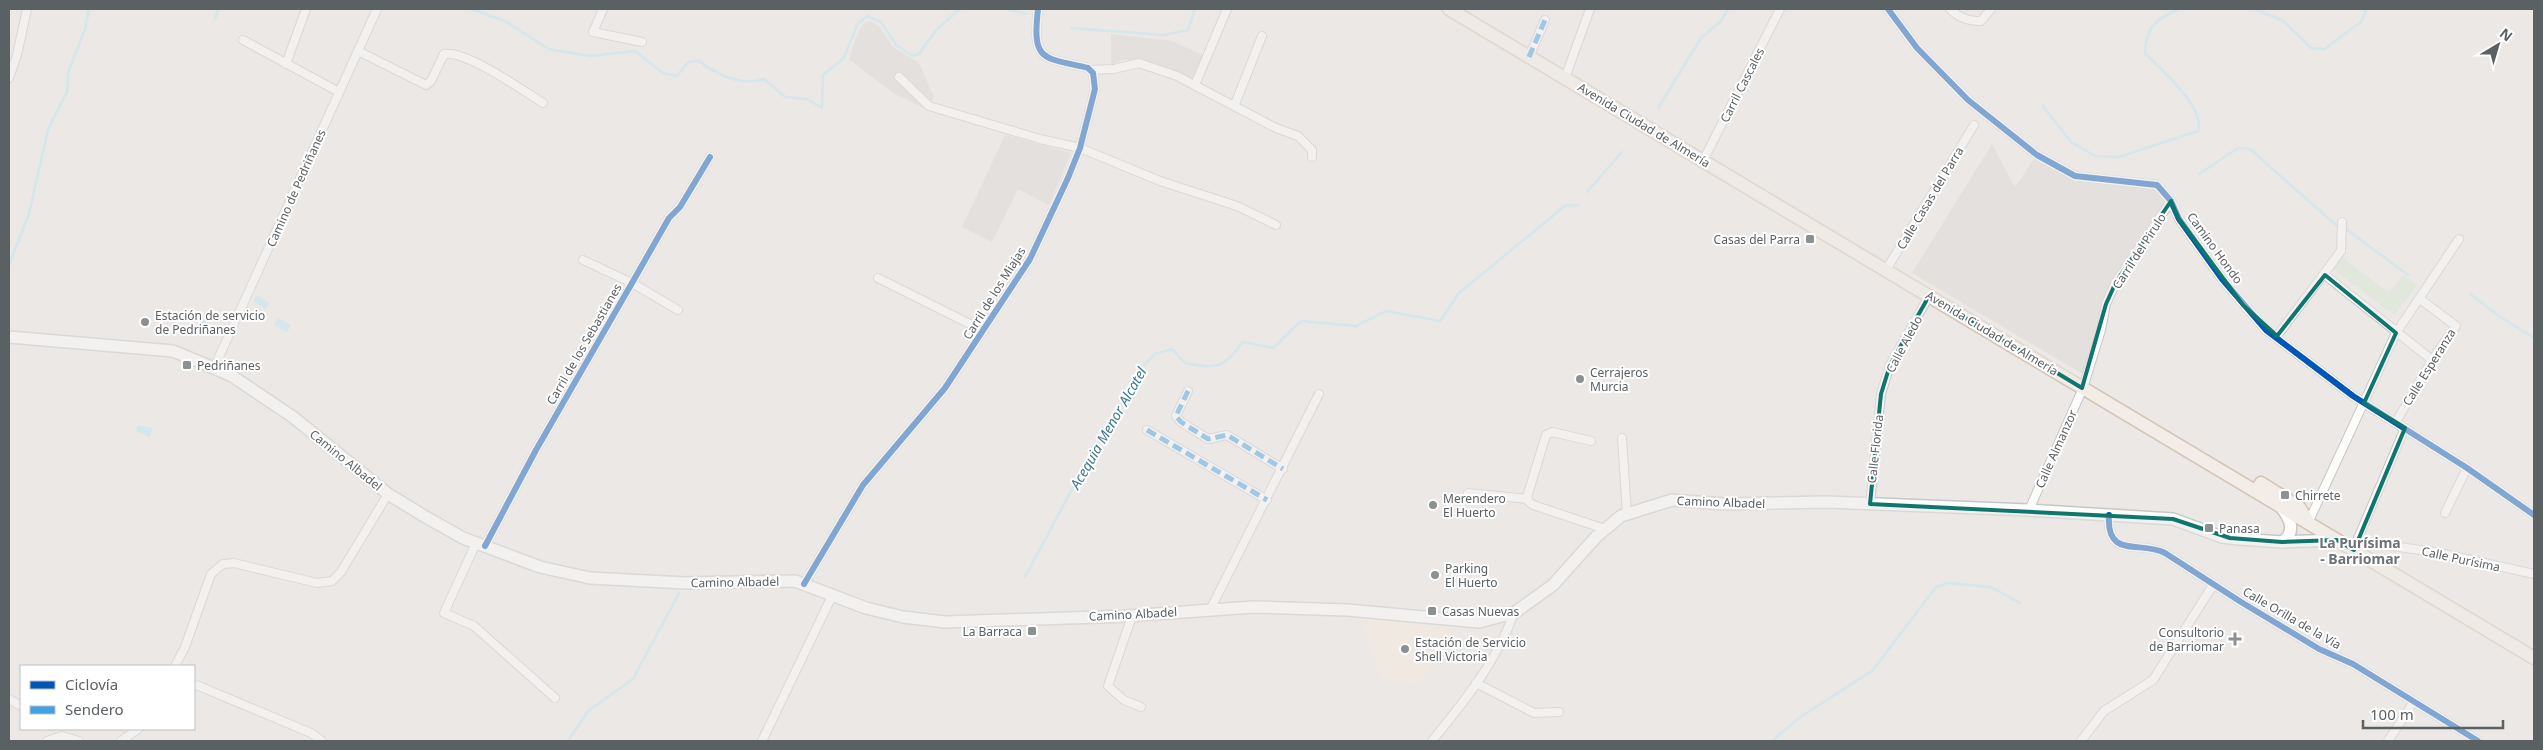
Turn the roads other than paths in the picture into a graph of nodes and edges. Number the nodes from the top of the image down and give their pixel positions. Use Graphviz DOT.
graph roads {
  1 [pos="27,9"];
  2 [pos="306,9"];
  3 [pos="377,9"];
  4 [pos="603,9"];
  5 [pos="1038,9"];
  6 [pos="1226,9"];
  7 [pos="1449,9"];
  8 [pos="1590,9"];
  9 [pos="1780,9"];
  10 [pos="1888,9"];
  11 [pos="1950,9"];
  12 [pos="1991,9"];
  13 [pos="1545,20"];
  14 [pos="1262,36"];
  15 [pos="243,40"];
  16 [pos="642,42"];
  17 [pos="358,51"];
  18 [pos="1529,57"];
  19 [pos="286,64"];
  20 [pos="1090,70"];
  21 [pos="899,77"];
  22 [pos="9,78"];
  23 [pos="1565,78"];
  24 [pos="1195,85"];
  25 [pos="339,92"];
  26 [pos="543,103"];
  27 [pos="1235,104"];
  28 [pos="1974,125"];
  29 [pos="1080,148"];
  30 [pos="710,157"];
  31 [pos="1312,157"];
  32 [pos="1703,161"];
  33 [pos="2171,201"];
  34 [pos="2342,222"];
  35 [pos="1276,225"];
  36 [pos="2459,239"];
  37 [pos="583,260"];
  38 [pos="1886,270"];
  39 [pos="2325,275"];
  40 [pos="878,278"];
  41 [pos="632,283"];
  42 [pos="1929,296"];
  43 [pos="2420,299"];
  44 [pos="678,310"];
  45 [pos="984,331"];
  46 [pos="2396,333"];
  47 [pos="2276,336"];
  48 [pos="9,337"];
  49 [pos="2432,360"];
  50 [pos="214,368"];
  51 [pos="2083,388"];
  52 [pos="1188,391"];
  53 [pos="1319,394"];
  54 [pos="1881,394"];
  55 [pos="2364,403"];
  56 [pos="2396,422"];
  57 [pos="2405,428"];
  58 [pos="1147,430"];
  59 [pos="1622,438"];
  60 [pos="1591,441"];
  61 [pos="2467,468"];
  62 [pos="1283,469"];
  63 [pos="2256,491"];
  64 [pos="1468,493"];
  65 [pos="388,494"];
  66 [pos="1528,499"];
  67 [pos="1266,500"];
  68 [pos="1870,504"];
  69 [pos="2279,505"];
  70 [pos="2029,510"];
  71 [pos="1627,514"];
  72 [pos="2446,514"];
  73 [pos="2109,515"];
  74 [pos="2534,515"];
  75 [pos="2308,522"];
  76 [pos="1605,529"];
  77 [pos="2337,540"];
  78 [pos="2282,542"];
  79 [pos="480,544"];
  80 [pos="2355,545"];
  81 [pos="2534,574"];
  82 [pos="804,584"];
  83 [pos="2214,585"];
  84 [pos="832,596"];
  85 [pos="1210,610"];
  86 [pos="1514,612"];
  87 [pos="1132,616"];
  88 [pos="2534,658"];
  89 [pos="175,665"];
  90 [pos="1476,683"];
  91 [pos="195,684"];
  92 [pos="555,698"];
  93 [pos="2413,703"];
  94 [pos="1141,707"];
  95 [pos="1559,712"];
  96 [pos="136,730"];
  97 [pos="49,739"];
  98 [pos="79,741"];
  99 [pos="120,741"];
  100 [pos="322,741"];
  101 [pos="762,741"];
  102 [pos="1432,741"];
  103 [pos="2081,741"];
  104 [pos="2388,741"];
  105 [pos="2478,741"];
  1 -- 22 [label="street"];
  2 -- 19 [label="street"];
  3 -- 17 [label="street, Camino de Pedriñanes"];
  4 -- 16 [label="street"];
  5 -- 20 [label="street"];
  6 -- 24 [label="street"];
  7 -- 18 [label="main road, Avenida Ciudad de Almería"];
  8 -- 23 [label="street"];
  9 -- 32 [label="street, Carril Cascales"];
  10 -- 33 [label="street, Camino Hondo"];
  11 -- 12 [label="street"];
  13 -- 18 [label="street"];
  14 -- 27 [label="street"];
  15 -- 19 [label="street"];
  17 -- 25 [label="street, Camino de Pedriñanes"];
  17 -- 26 [label="street"];
  18 -- 23 [label="main road, Avenida Ciudad de Almería"];
  19 -- 25 [label="street"];
  20 -- 24 [label="street"];
  20 -- 29 [label="street, Carril de los Miajas"];
  21 -- 29 [label="street"];
  23 -- 32 [label="main road, Avenida Ciudad de Almería"];
  24 -- 27 [label="street"];
  25 -- 50 [label="street, Camino de Pedriñanes"];
  27 -- 31 [label="street"];
  28 -- 38 [label="street, Calle Casas del Parra"];
  29 -- 35 [label="street"];
  29 -- 45 [label="street, Carril de los Miajas"];
  30 -- 41 [label="street, Carril de los Sebastianes"];
  32 -- 38 [label="main road, Avenida Ciudad de Almería"];
  33 -- 47 [label="street, Camino Hondo"];
  33 -- 51 [label="street, Carril del Pirulo"];
  34 -- 39 [label="street"];
  36 -- 43 [label="street"];
  37 -- 41 [label="street"];
  38 -- 42 [label="main road, Avenida Ciudad de Almería"];
  39 -- 46 [label="street"];
  39 -- 47 [label="street"];
  40 -- 45 [label="street"];
  41 -- 44 [label="street"];
  41 -- 79 [label="street, Carril de los Sebastianes"];
  42 -- 51 [label="main road, Avenida Ciudad de Almería"];
  42 -- 54 [label="street, Calle Aledo"];
  43 -- 46 [label="street"];
  43 -- 49 [label="street, Calle Esperanza"];
  45 -- 82 [label="street, Carril de los Miajas"];
  46 -- 49 [label="street"];
  46 -- 55 [label="street"];
  47 -- 55 [label="street, Camino Hondo"];
  48 -- 50 [label="main road, Camino Albadel"];
  49 -- 56 [label="street, Calle Esperanza"];
  50 -- 65 [label="main road, Camino Albadel"];
  51 -- 63 [label="main road, Avenida Ciudad de Almería"];
  51 -- 70 [label="street, Calle Almanzor"];
  52 -- 62 [label="street"];
  53 -- 62 [label="street"];
  54 -- 68 [label="street, Calle Florida"];
  55 -- 56 [label="street, Camino Hondo"];
  55 -- 75 [label="street"];
  56 -- 57 [label="street, Camino Hondo"];
  57 -- 61 [label="street, Camino Hondo"];
  57 -- 80 [label="street"];
  58 -- 67 [label="street"];
  59 -- 71 [label="street"];
  60 -- 66 [label="street"];
  61 -- 72 [label="street"];
  61 -- 74 [label="street, Camino Hondo"];
  62 -- 67 [label="street"];
  63 -- 69 [label="main road, Avenida Ciudad de Almería"];
  63 -- 75 [label="main road"];
  64 -- 66 [label="street"];
  65 -- 79 [label="main road, Camino Albadel"];
  65 -- 89 [label="street"];
  66 -- 76 [label="street"];
  67 -- 85 [label="street"];
  68 -- 70 [label="main road, Camino Albadel"];
  68 -- 71 [label="main road, Camino Albadel"];
  69 -- 75 [label="main road, Avenida Ciudad de Almería"];
  69 -- 78 [label="main road"];
  70 -- 73 [label="main road, Camino Albadel"];
  71 -- 76 [label="main road, Camino Albadel"];
  73 -- 78 [label="main road, Camino Albadel"];
  73 -- 83 [label="street, Calle Orilla de la Vía"];
  75 -- 77 [label="main road, Avenida Ciudad de Almería"];
  76 -- 86 [label="main road, Camino Albadel"];
  77 -- 78 [label="main road, Camino Albadel"];
  77 -- 80 [label="main road, Avenida Ciudad de Almería"];
  79 -- 82 [label="main road, Camino Albadel"];
  79 -- 92 [label="street, Carril de los Sebastianes"];
  80 -- 81 [label="street, Calle Purísima"];
  80 -- 88 [label="main road, Avenida Ciudad de Almería"];
  82 -- 84 [label="main road, Camino Albadel"];
  83 -- 93 [label="street, Calle Orilla de la Vía"];
  83 -- 103 [label="street"];
  84 -- 87 [label="main road, Camino Albadel"];
  84 -- 101 [label="street"];
  85 -- 86 [label="main road, Camino Albadel"];
  85 -- 87 [label="main road, Camino Albadel"];
  86 -- 90 [label="street"];
  87 -- 94 [label="street"];
  90 -- 95 [label="street"];
  90 -- 102 [label="street"];
  91 -- 100 [label="street"];
  93 -- 104 [label="street"];
  93 -- 105 [label="street, Calle Orilla de la Vía"];
  96 -- 99 [label="street"];
  97 -- 98 [label="street"];
}
